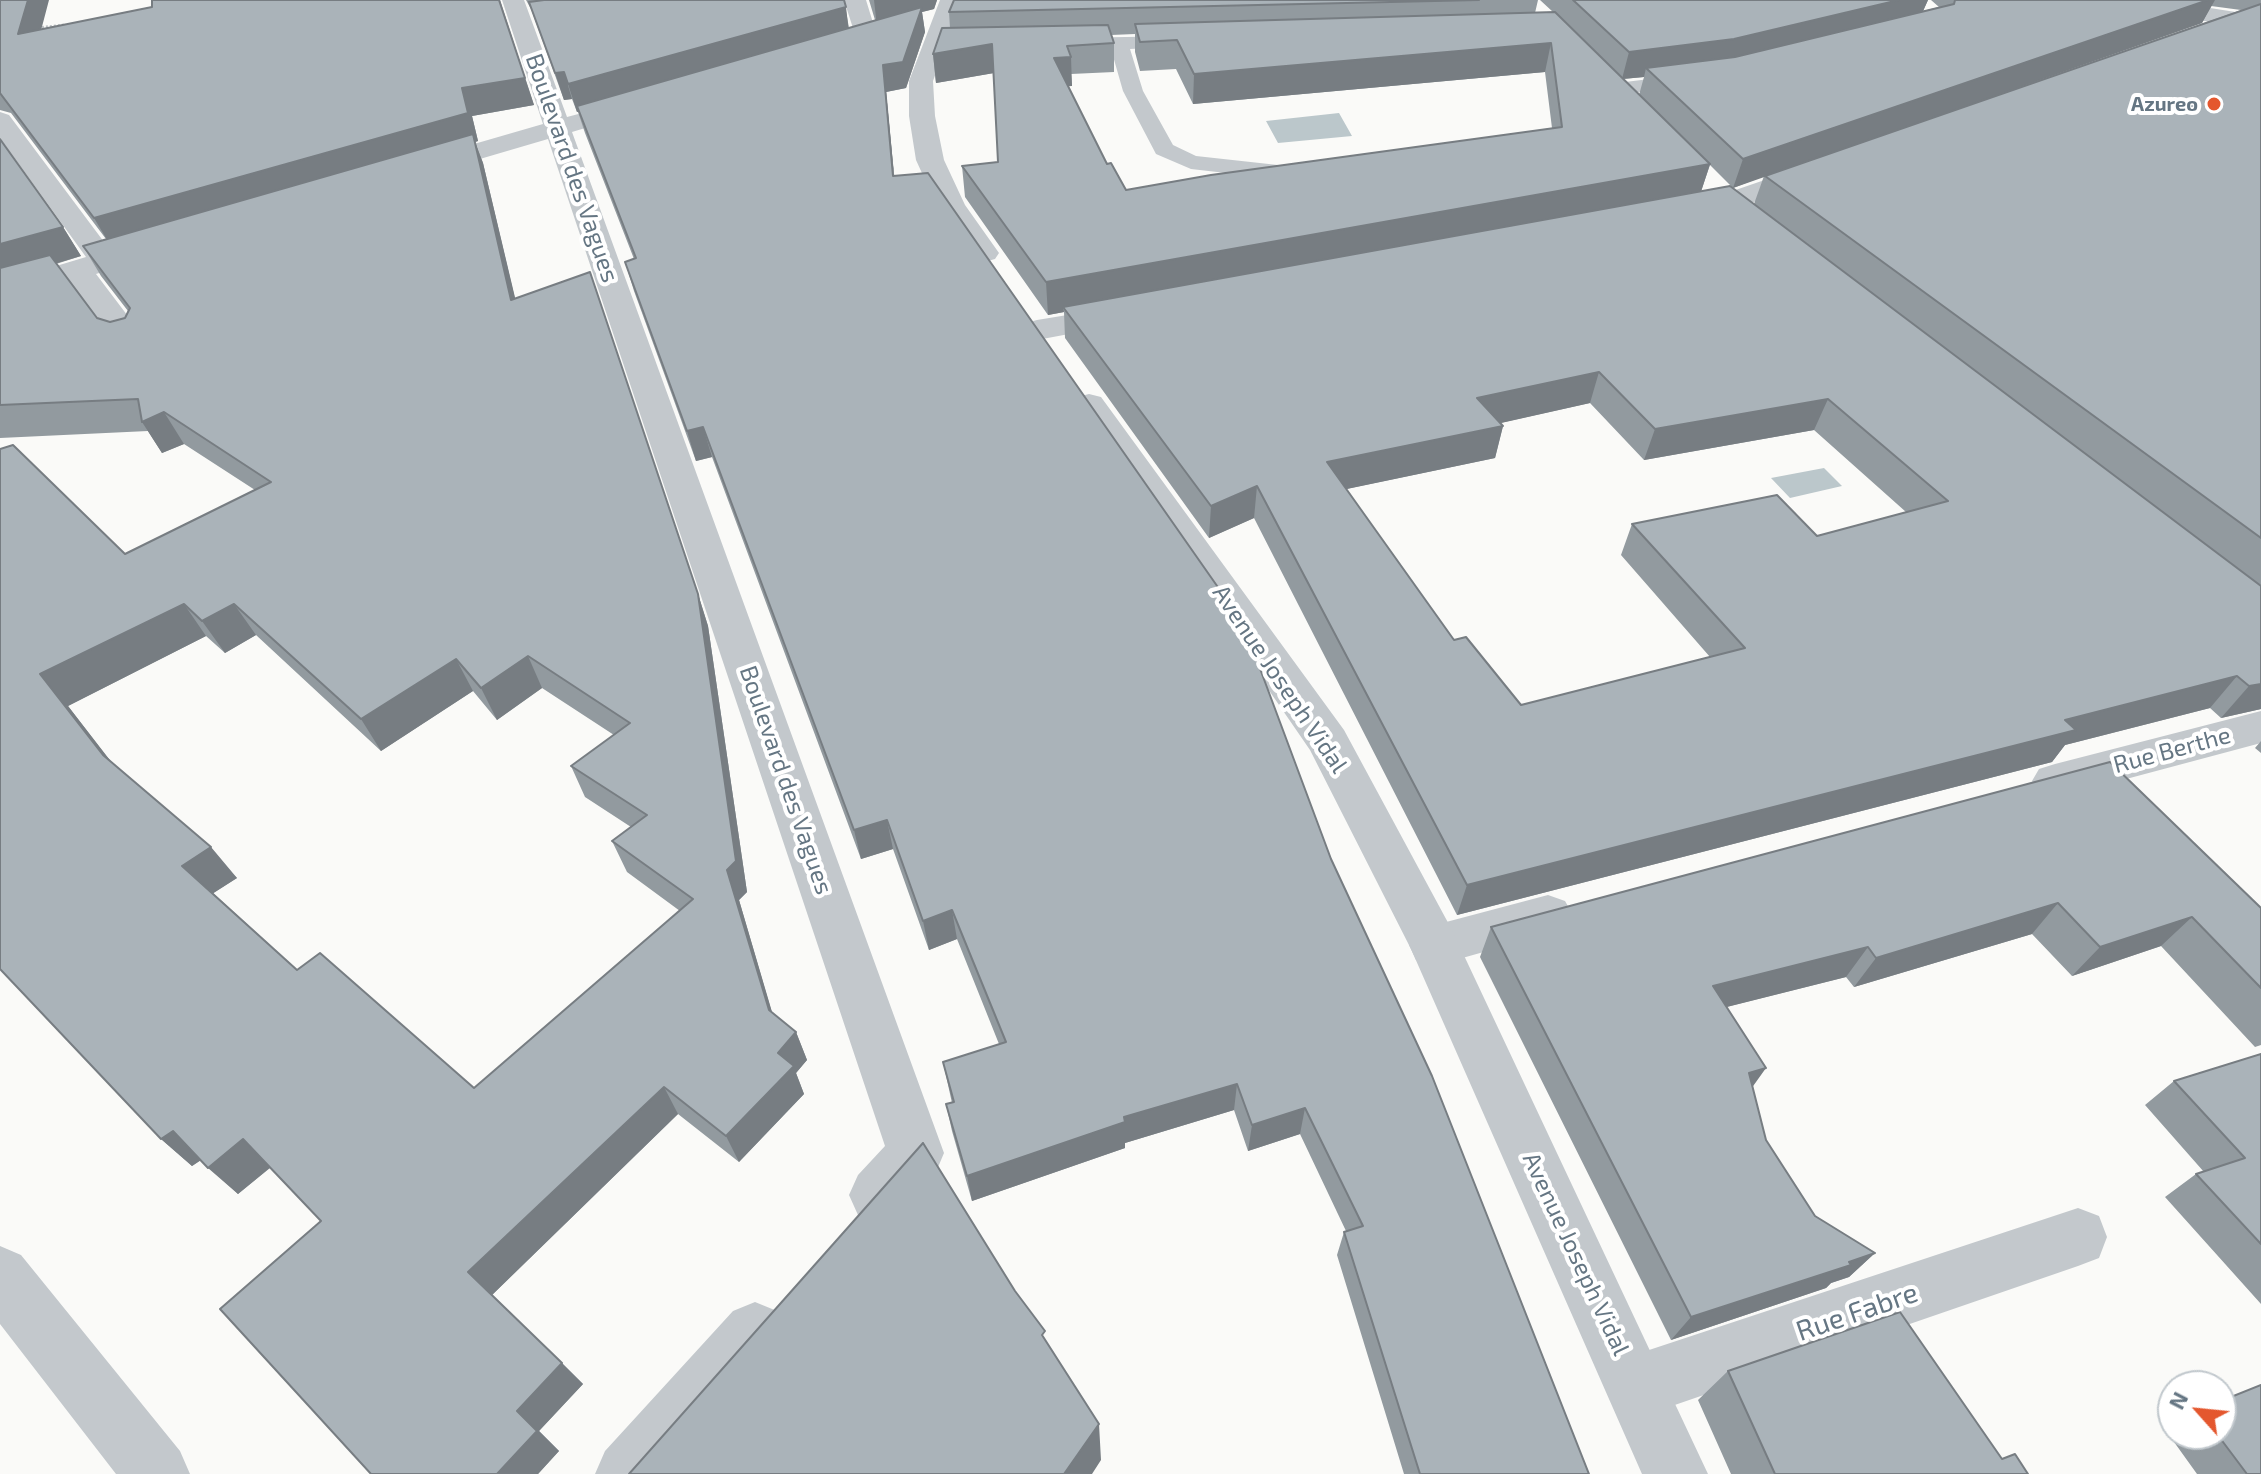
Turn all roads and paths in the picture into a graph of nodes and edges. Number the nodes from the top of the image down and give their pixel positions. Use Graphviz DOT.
graph roads {
  1 [pos="855,0"];
  2 [pos="2117,0"];
  3 [pos="516,10"];
  4 [pos="551,17"];
  5 [pos="2251,22"];
  6 [pos="77,24"];
  7 [pos="942,27"];
  8 [pos="31,29"];
  9 [pos="892,31"];
  10 [pos="1198,41"];
  11 [pos="2183,41"];
  12 [pos="1119,43"];
  13 [pos="1046,45"];
  14 [pos="1710,77"];
  15 [pos="1607,80"];
  16 [pos="1639,112"];
  17 [pos="605,114"];
  18 [pos="0,120"];
  19 [pos="559,128"];
  20 [pos="1845,160"];
  21 [pos="1331,168"];
  22 [pos="402,174"];
  23 [pos="1705,179"];
  24 [pos="1727,202"];
  25 [pos="1665,213"];
  26 [pos="1753,221"];
  27 [pos="181,239"];
  28 [pos="90,266"];
  29 [pos="0,293"];
  30 [pos="1153,309"];
  31 [pos="130,340"];
  32 [pos="1055,356"];
  33 [pos="2261,727"];
  34 [pos="2016,791"];
  35 [pos="1587,904"];
  36 [pos="1434,945"];
  37 [pos="852,1225"];
  38 [pos="2078,1237"];
  39 [pos="0,1276"];
  40 [pos="788,1296"];
  41 [pos="1637,1386"];
  42 [pos="157,1474"];
  43 [pos="628,1474"];
  44 [pos="1675,1474"];
  1 -- 9 [label="street"];
  2 -- 5 [label="street"];
  3 -- 4 [label="street"];
  3 -- 19 [label="street, Boulevard des Vagues"];
  5 -- 11 [label="street"];
  6 -- 8 [label="path"];
  7 -- 32 [label="street, Avenue Joseph Vidal"];
  10 -- 12 [label="lane"];
  12 -- 13 [label="lane"];
  12 -- 21 [label="lane"];
  14 -- 15 [label="lane"];
  15 -- 16 [label="street"];
  17 -- 19 [label="street"];
  18 -- 28 [label="street"];
  19 -- 22 [label="street"];
  19 -- 37 [label="street, Boulevard des Vagues"];
  20 -- 24 [label="street"];
  23 -- 24 [label="street"];
  24 -- 25 [label="street"];
  24 -- 26 [label="street"];
  27 -- 28 [label="street"];
  28 -- 29 [label="street"];
  28 -- 31 [label="street"];
  30 -- 32 [label="street"];
  32 -- 36 [label="street, Avenue Joseph Vidal"];
  33 -- 34 [label="street, Rue Berthe"];
  35 -- 36 [label="street"];
  36 -- 41 [label="street, Avenue Joseph Vidal"];
  38 -- 41 [label="street, Rue Fabre"];
  39 -- 42 [label="street"];
  40 -- 43 [label="street"];
  41 -- 44 [label="street, Avenue Joseph Vidal"];
}
